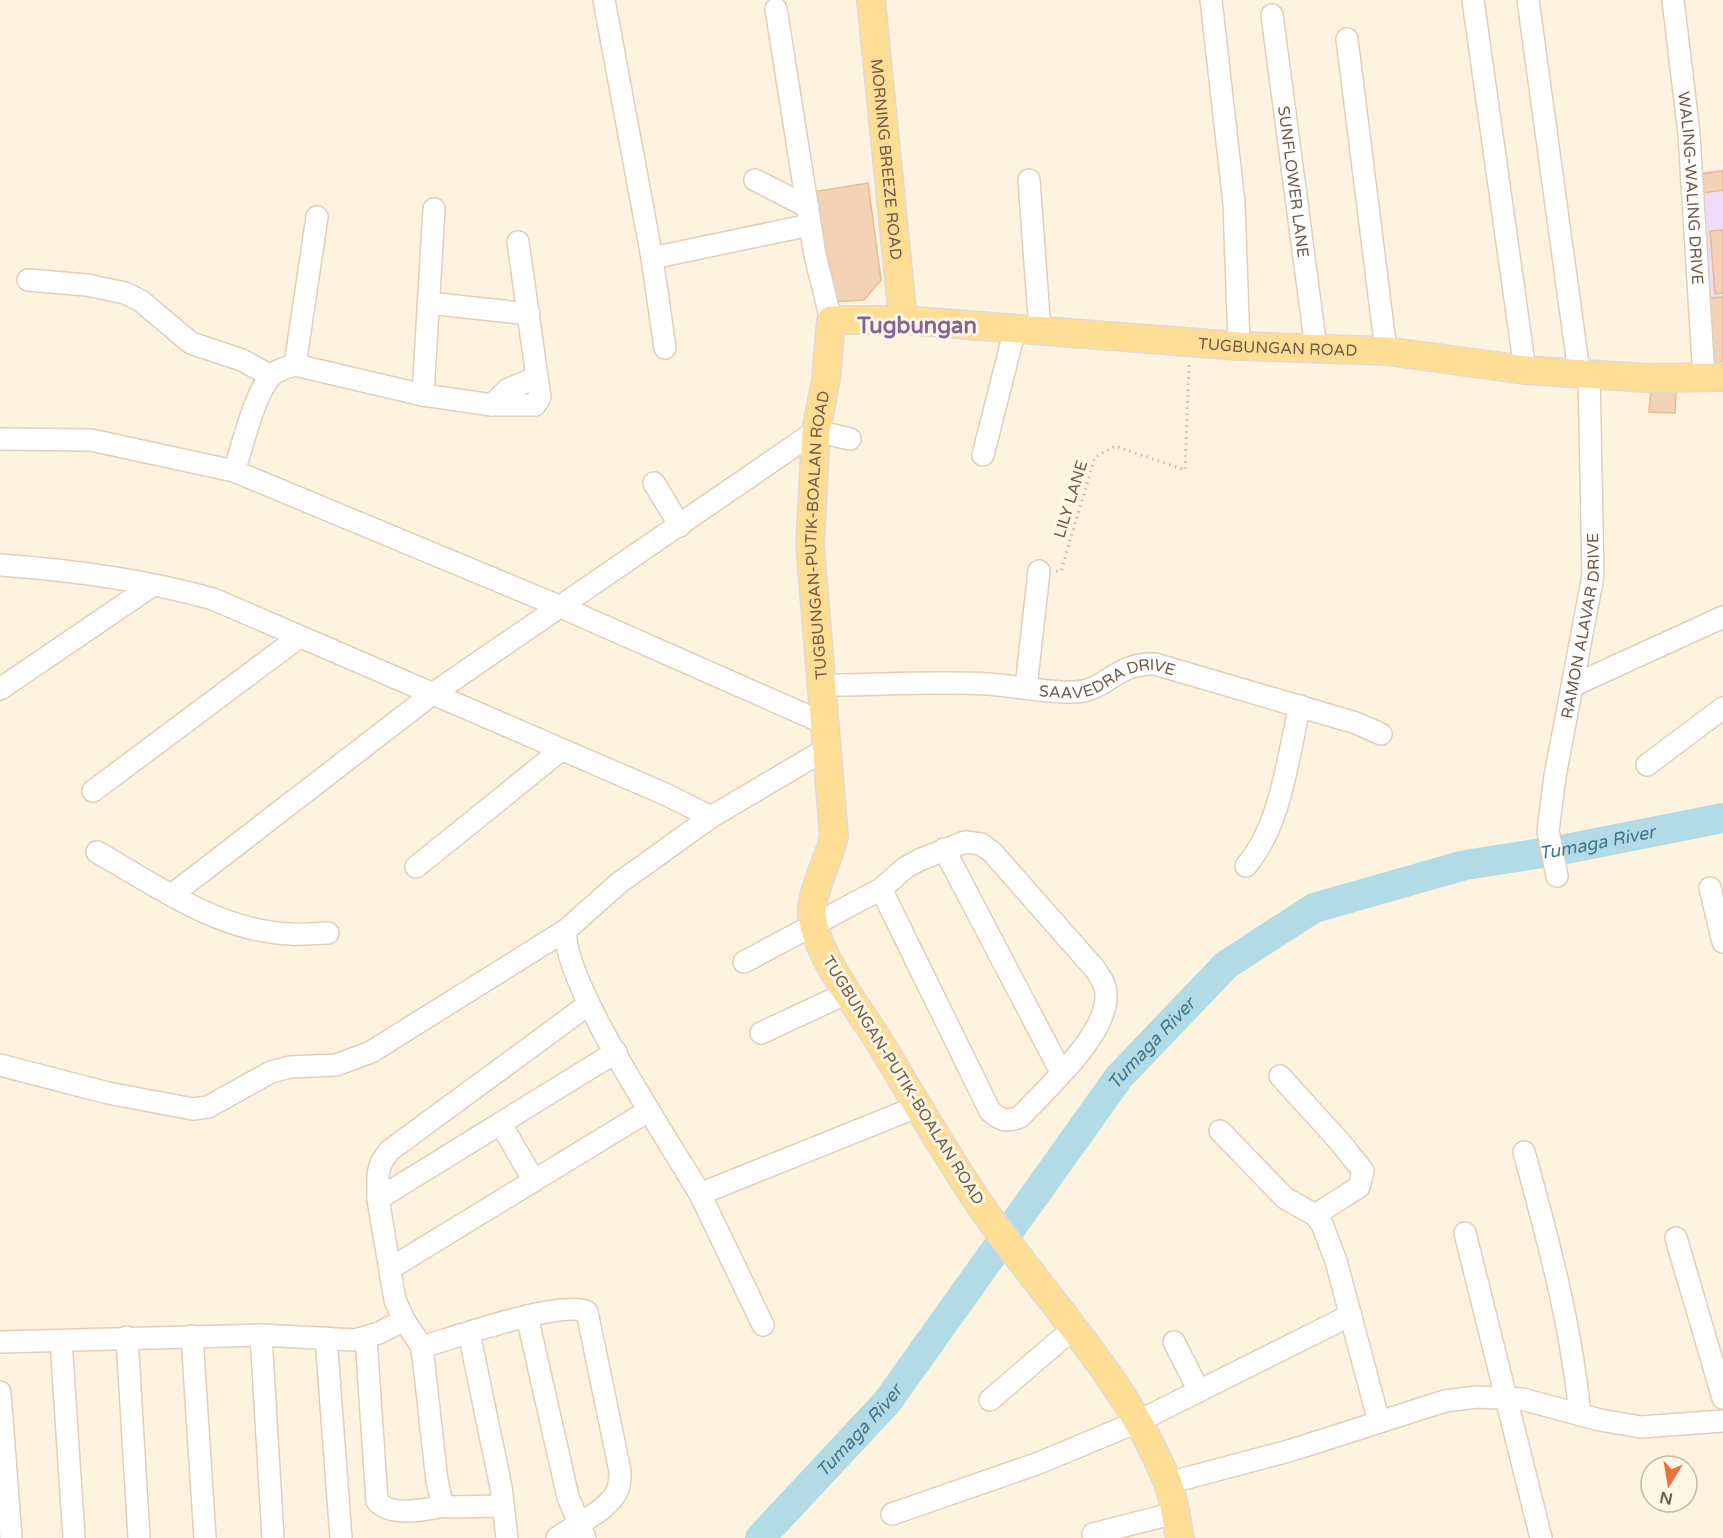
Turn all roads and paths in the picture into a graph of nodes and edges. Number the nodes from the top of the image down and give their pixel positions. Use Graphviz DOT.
graph roads {
  1 [pos="604,0"];
  2 [pos="871,0"];
  3 [pos="1211,0"];
  4 [pos="1473,0"];
  5 [pos="1528,0"];
  6 [pos="1673,0"];
  7 [pos="776,9"];
  8 [pos="1272,15"];
  9 [pos="1347,39"];
  10 [pos="755,180"];
  11 [pos="1029,180"];
  12 [pos="434,209"];
  13 [pos="809,216"];
  14 [pos="317,217"];
  15 [pos="518,242"];
  16 [pos="652,258"];
  17 [pos="28,280"];
  18 [pos="428,303"];
  19 [pos="530,314"];
  20 [pos="831,320"];
  21 [pos="903,320"];
  22 [pos="1028,330"];
  23 [pos="1190,342"];
  24 [pos="1239,346"];
  25 [pos="665,348"];
  26 [pos="1316,348"];
  27 [pos="1386,351"];
  28 [pos="295,365"];
  29 [pos="1525,370"];
  30 [pos="1584,373"];
  31 [pos="271,376"];
  32 [pos="1714,377"];
  33 [pos="423,395"];
  34 [pos="816,431"];
  35 [pos="0,439"];
  36 [pos="850,439"];
  37 [pos="983,455"];
  38 [pos="234,471"];
  39 [pos="654,483"];
  40 [pos="680,526"];
  41 [pos="0,565"];
  42 [pos="1040,572"];
  43 [pos="153,585"];
  44 [pos="561,607"];
  45 [pos="1723,617"];
  46 [pos="298,638"];
  47 [pos="823,685"];
  48 [pos="1572,686"];
  49 [pos="1026,687"];
  50 [pos="0,689"];
  51 [pos="431,695"];
  52 [pos="1300,706"];
  53 [pos="1723,708"];
  54 [pos="1382,734"];
  55 [pos="827,736"];
  56 [pos="561,750"];
  57 [pos="1647,765"];
  58 [pos="93,791"];
  59 [pos="711,817"];
  60 [pos="944,849"];
  61 [pos="96,852"];
  62 [pos="1246,866"];
  63 [pos="416,867"];
  64 [pos="1557,876"];
  65 [pos="1710,888"];
  66 [pos="881,889"];
  67 [pos="173,894"];
  68 [pos="813,926"];
  69 [pos="566,930"];
  70 [pos="328,933"];
  71 [pos="1723,942"];
  72 [pos="744,962"];
  73 [pos="849,992"];
  74 [pos="589,1004"];
  75 [pos="761,1033"];
  76 [pos="616,1052"];
  77 [pos="0,1065"];
  78 [pos="1061,1072"];
  79 [pos="1280,1076"];
  80 [pos="919,1106"];
  81 [pos="648,1111"];
  82 [pos="501,1124"];
  83 [pos="1220,1131"];
  84 [pos="1524,1152"];
  85 [pos="534,1181"];
  86 [pos="700,1194"];
  87 [pos="378,1199"];
  88 [pos="1315,1215"];
  89 [pos="1465,1233"];
  90 [pos="1676,1238"];
  91 [pos="391,1268"];
  92 [pos="527,1316"];
  93 [pos="1351,1316"];
  94 [pos="404,1320"];
  95 [pos="763,1325"];
  96 [pos="1075,1327"];
  97 [pos="469,1333"];
  98 [pos="261,1335"];
  99 [pos="192,1336"];
  100 [pos="127,1337"];
  101 [pos="326,1338"];
  102 [pos="366,1338"];
  103 [pos="61,1341"];
  104 [pos="0,1342"];
  105 [pos="1174,1342"];
  106 [pos="422,1347"];
  107 [pos="1199,1391"];
  108 [pos="0,1392"];
  109 [pos="1505,1397"];
  110 [pos="1723,1398"];
  111 [pos="990,1400"];
  112 [pos="1580,1415"];
  113 [pos="1723,1421"];
  114 [pos="1137,1422"];
  115 [pos="1379,1422"];
  116 [pos="1168,1483"];
  117 [pos="444,1506"];
  118 [pos="503,1506"];
  119 [pos="892,1514"];
  120 [pos="1178,1525"];
  121 [pos="581,1531"];
  122 [pos="1092,1534"];
  123 [pos="11,1538"];
  124 [pos="74,1538"];
  125 [pos="139,1538"];
  126 [pos="205,1538"];
  127 [pos="273,1538"];
  128 [pos="341,1538"];
  129 [pos="507,1538"];
  130 [pos="557,1538"];
  131 [pos="1541,1538"];
  1 -- 16 [label="street"];
  2 -- 21 [label="main road, MORNING BREEZE ROAD"];
  3 -- 24 [label="street"];
  4 -- 29 [label="street"];
  5 -- 30 [label="street, RAMON ALAVAR DRIVE"];
  6 -- 32 [label="street, WALING-WALING DRIVE"];
  7 -- 13 [label="street"];
  8 -- 26 [label="street, SUNFLOWER LANE"];
  9 -- 27 [label="street"];
  10 -- 13 [label="street"];
  11 -- 22 [label="street"];
  12 -- 18 [label="street"];
  13 -- 16 [label="street"];
  13 -- 20 [label="street"];
  14 -- 28 [label="street"];
  15 -- 19 [label="street"];
  16 -- 25 [label="street"];
  17 -- 31 [label="street"];
  18 -- 19 [label="street"];
  18 -- 33 [label="street"];
  19 -- 33 [label="street"];
  20 -- 21 [label="main road, TUGBUNGAN ROAD"];
  20 -- 34 [label="main road, TUGBUNGAN-PUTIK-BOALAN ROAD"];
  21 -- 22 [label="main road, TUGBUNGAN ROAD"];
  22 -- 23 [label="main road, TUGBUNGAN ROAD"];
  22 -- 37 [label="street"];
  23 -- 24 [label="main road, TUGBUNGAN ROAD"];
  23 -- 42 [label="path, LILY LANE"];
  24 -- 26 [label="main road, TUGBUNGAN ROAD"];
  26 -- 27 [label="main road, TUGBUNGAN ROAD"];
  27 -- 29 [label="main road, TUGBUNGAN ROAD"];
  28 -- 31 [label="street"];
  28 -- 33 [label="street"];
  29 -- 30 [label="main road, TUGBUNGAN ROAD"];
  30 -- 32 [label="main road, TUGBUNGAN ROAD"];
  30 -- 48 [label="street, RAMON ALAVAR DRIVE"];
  31 -- 38 [label="street"];
  34 -- 36 [label="street"];
  34 -- 40 [label="street"];
  34 -- 47 [label="main road, TUGBUNGAN-PUTIK-BOALAN ROAD"];
  35 -- 38 [label="street"];
  38 -- 44 [label="street"];
  39 -- 40 [label="street"];
  40 -- 44 [label="street"];
  41 -- 43 [label="street"];
  42 -- 49 [label="street"];
  43 -- 46 [label="street"];
  43 -- 50 [label="street"];
  44 -- 51 [label="street"];
  44 -- 55 [label="street"];
  45 -- 48 [label="street"];
  46 -- 51 [label="street"];
  46 -- 58 [label="street"];
  47 -- 49 [label="street, SAAVEDRA DRIVE"];
  47 -- 55 [label="main road, TUGBUNGAN-PUTIK-BOALAN ROAD"];
  48 -- 64 [label="street, RAMON ALAVAR DRIVE"];
  49 -- 52 [label="street, SAAVEDRA DRIVE"];
  51 -- 56 [label="street"];
  51 -- 67 [label="street"];
  52 -- 54 [label="street, SAAVEDRA DRIVE"];
  52 -- 62 [label="street"];
  53 -- 57 [label="street"];
  55 -- 59 [label="street"];
  55 -- 68 [label="main road, TUGBUNGAN-PUTIK-BOALAN ROAD"];
  56 -- 59 [label="street"];
  56 -- 63 [label="street"];
  59 -- 69 [label="street"];
  60 -- 66 [label="street"];
  60 -- 78 [label="street"];
  60 -- 78 [label="street"];
  61 -- 67 [label="street"];
  65 -- 71 [label="street"];
  66 -- 68 [label="street"];
  66 -- 78 [label="street"];
  67 -- 70 [label="street"];
  68 -- 72 [label="street"];
  68 -- 73 [label="main road, TUGBUNGAN-PUTIK-BOALAN ROAD"];
  69 -- 74 [label="street"];
  69 -- 77 [label="street"];
  73 -- 75 [label="street"];
  73 -- 80 [label="main road, TUGBUNGAN-PUTIK-BOALAN ROAD"];
  74 -- 76 [label="street"];
  74 -- 87 [label="street"];
  76 -- 81 [label="street"];
  76 -- 82 [label="street"];
  79 -- 88 [label="street"];
  80 -- 86 [label="street"];
  80 -- 96 [label="main road, TUGBUNGAN-PUTIK-BOALAN ROAD"];
  81 -- 85 [label="street"];
  81 -- 86 [label="street"];
  82 -- 85 [label="street"];
  82 -- 87 [label="street"];
  83 -- 88 [label="street"];
  84 -- 112 [label="street"];
  85 -- 91 [label="street"];
  86 -- 95 [label="street"];
  87 -- 91 [label="street"];
  88 -- 93 [label="street"];
  89 -- 109 [label="street"];
  90 -- 110 [label="street"];
  91 -- 94 [label="street"];
  92 -- 97 [label="street"];
  92 -- 121 [label="street"];
  92 -- 121 [label="street"];
  93 -- 107 [label="street"];
  93 -- 115 [label="street"];
  94 -- 102 [label="street"];
  94 -- 106 [label="street"];
  96 -- 111 [label="street"];
  96 -- 114 [label="main road, TUGBUNGAN-PUTIK-BOALAN ROAD"];
  97 -- 106 [label="street"];
  97 -- 118 [label="street"];
  98 -- 99 [label="street"];
  98 -- 101 [label="street"];
  98 -- 127 [label="street"];
  99 -- 100 [label="street"];
  99 -- 126 [label="street"];
  100 -- 103 [label="street"];
  100 -- 125 [label="street"];
  101 -- 102 [label="street"];
  101 -- 128 [label="street"];
  102 -- 117 [label="street"];
  103 -- 104 [label="street"];
  103 -- 124 [label="street"];
  105 -- 107 [label="street"];
  106 -- 117 [label="street"];
  107 -- 114 [label="street"];
  108 -- 123 [label="street"];
  109 -- 112 [label="street"];
  109 -- 115 [label="street"];
  109 -- 131 [label="street"];
  112 -- 113 [label="street"];
  114 -- 116 [label="main road, TUGBUNGAN-PUTIK-BOALAN ROAD"];
  114 -- 119 [label="street"];
  115 -- 116 [label="street"];
  116 -- 120 [label="main road, TUGBUNGAN-PUTIK-BOALAN ROAD"];
  117 -- 118 [label="street"];
  118 -- 129 [label="street"];
  120 -- 122 [label="street"];
  121 -- 130 [label="street"];
}
